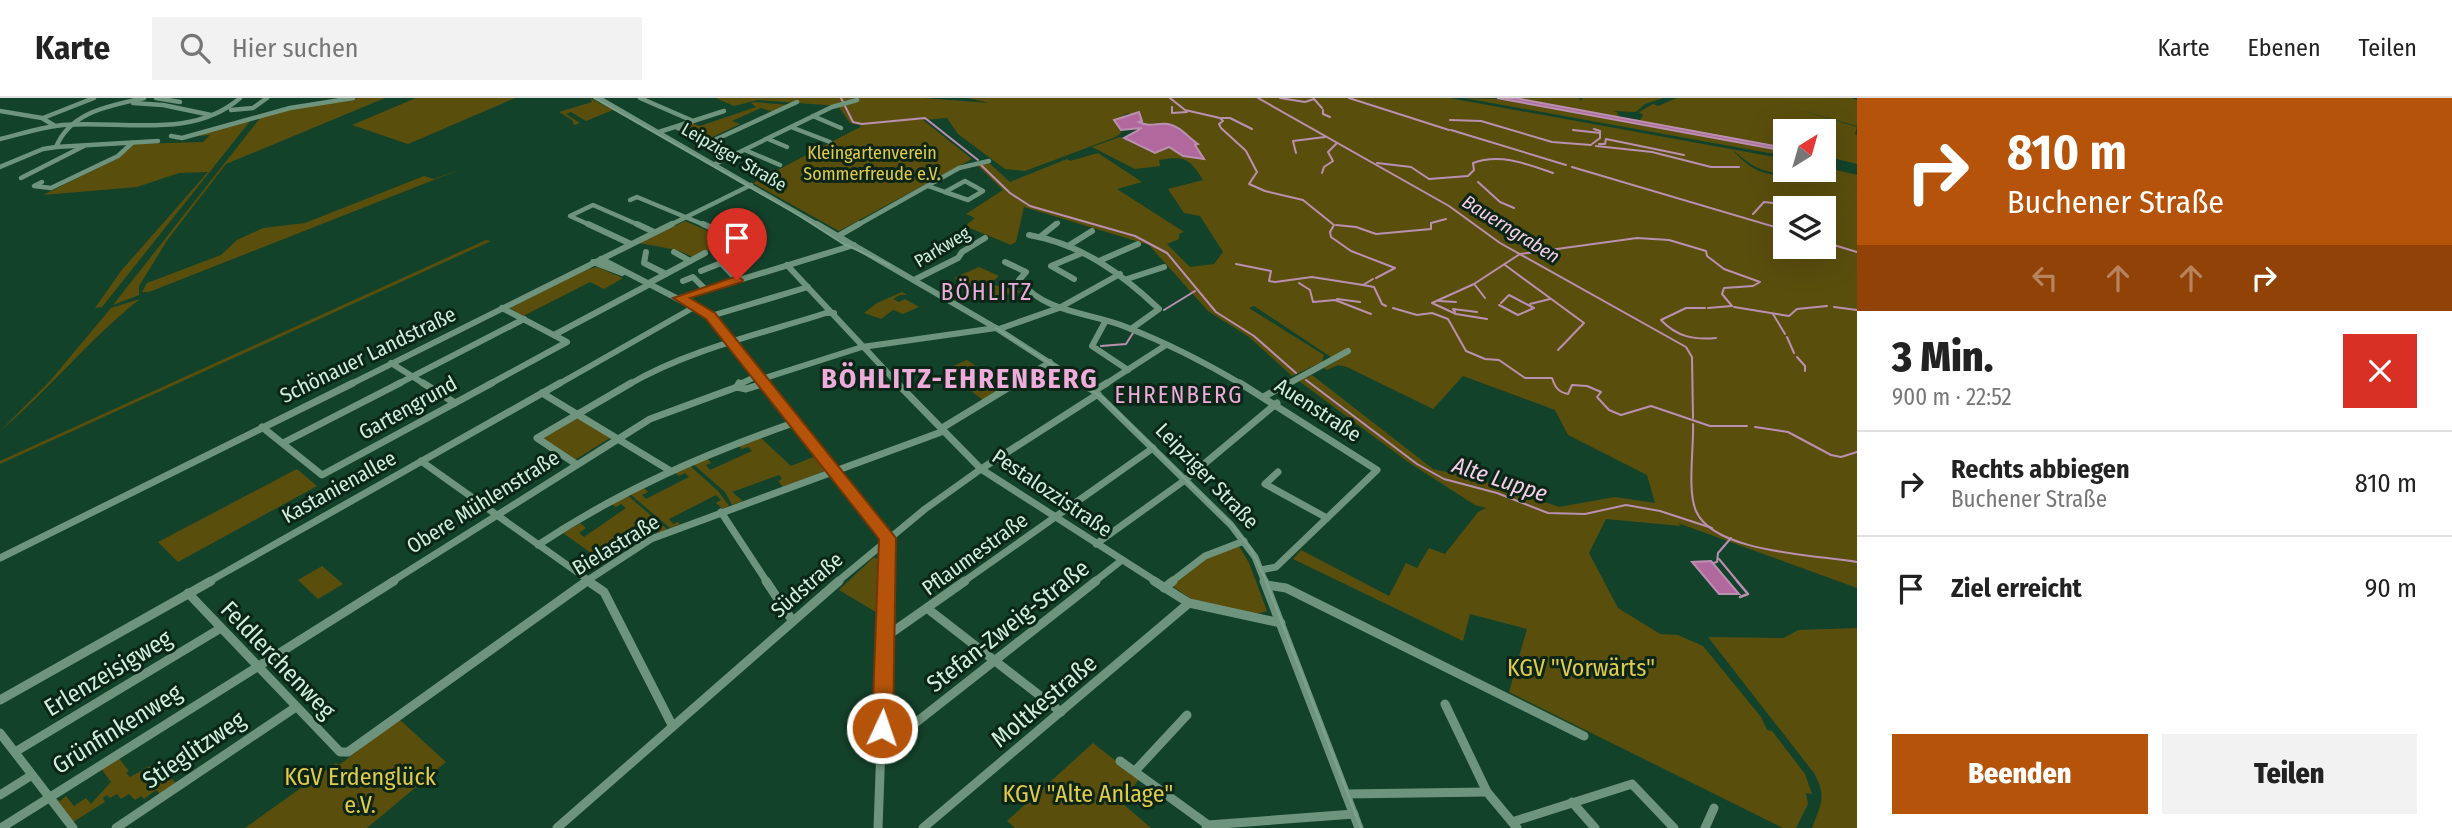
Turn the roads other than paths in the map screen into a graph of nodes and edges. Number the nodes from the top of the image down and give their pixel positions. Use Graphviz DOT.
graph roads {
  1 [pos="94,98"];
  2 [pos="142,98"];
  3 [pos="156,98"];
  4 [pos="240,98"];
  5 [pos="267,98"];
  6 [pos="318,98"];
  7 [pos="353,98"];
  8 [pos="598,98"];
  9 [pos="640,98"];
  10 [pos="857,100"];
  11 [pos="129,102"];
  12 [pos="797,102"];
  13 [pos="312,104"];
  14 [pos="170,107"];
  15 [pos="231,110"];
  16 [pos="0,111"];
  17 [pos="724,111"];
  18 [pos="211,115"];
  19 [pos="813,116"];
  20 [pos="42,118"];
  21 [pos="693,121"];
  22 [pos="69,124"];
  23 [pos="58,125"];
  24 [pos="180,125"];
  25 [pos="676,127"];
  26 [pos="791,127"];
  27 [pos="841,128"];
  28 [pos="659,132"];
  29 [pos="0,139"];
  30 [pos="767,139"];
  31 [pos="158,141"];
  32 [pos="830,142"];
  33 [pos="132,143"];
  34 [pos="84,145"];
  35 [pos="56,146"];
  36 [pos="787,147"];
  37 [pos="744,150"];
  38 [pos="0,160"];
  39 [pos="989,161"];
  40 [pos="8,164"];
  41 [pos="715,164"];
  42 [pos="780,165"];
  43 [pos="0,167"];
  44 [pos="20,178"];
  45 [pos="42,182"];
  46 [pos="751,185"];
  47 [pos="928,186"];
  48 [pos="945,192"];
  49 [pos="630,200"];
  50 [pos="684,217"];
  51 [pos="1058,223"];
  52 [pos="714,229"];
  53 [pos="1092,231"];
  54 [pos="654,232"];
  55 [pos="1028,235"];
  56 [pos="838,236"];
  57 [pos="1041,236"];
  58 [pos="985,238"];
  59 [pos="631,244"];
  60 [pos="1138,244"];
  61 [pos="854,245"];
  62 [pos="1068,246"];
  63 [pos="646,252"];
  64 [pos="674,252"];
  65 [pos="705,253"];
  66 [pos="1082,253"];
  67 [pos="597,260"];
  68 [pos="690,261"];
  69 [pos="1099,261"];
  70 [pos="1005,262"];
  71 [pos="787,265"];
  72 [pos="1164,268"];
  73 [pos="701,271"];
  74 [pos="666,274"];
  75 [pos="1120,274"];
  76 [pos="1074,279"];
  77 [pos="1127,279"];
  78 [pos="737,280"];
  79 [pos="914,280"];
  80 [pos="683,281"];
  81 [pos="648,283"];
  82 [pos="808,287"];
  83 [pos="705,289"];
  84 [pos="680,298"];
  85 [pos="696,306"];
  86 [pos="502,308"];
  87 [pos="1059,308"];
  88 [pos="834,313"];
  89 [pos="711,316"];
  90 [pos="524,319"];
  91 [pos="1105,322"];
  92 [pos="998,328"];
  93 [pos="1131,329"];
  94 [pos="554,335"];
  95 [pos="732,342"];
  96 [pos="1166,345"];
  97 [pos="862,347"];
  98 [pos="1348,351"];
  99 [pos="1050,362"];
  100 [pos="391,363"];
  101 [pos="1128,370"];
  102 [pos="414,376"];
  103 [pos="762,379"];
  104 [pos="542,393"];
  105 [pos="1096,393"];
  106 [pos="1265,396"];
  107 [pos="455,402"];
  108 [pos="1277,402"];
  109 [pos="577,415"];
  110 [pos="796,422"];
  111 [pos="262,426"];
  112 [pos="943,430"];
  113 [pos="616,439"];
  114 [pos="283,443"];
  115 [pos="1153,448"];
  116 [pos="421,461"];
  117 [pos="576,464"];
  118 [pos="981,468"];
  119 [pos="669,470"];
  120 [pos="836,470"];
  121 [pos="1278,472"];
  122 [pos="1185,480"];
  123 [pos="721,512"];
  124 [pos="495,515"];
  125 [pos="1055,517"];
  126 [pos="1326,518"];
  127 [pos="888,538"];
  128 [pos="1244,541"];
  129 [pos="1097,544"];
  130 [pos="538,545"];
  131 [pos="0,558"];
  132 [pos="1122,560"];
  133 [pos="1261,570"];
  134 [pos="587,581"];
  135 [pos="1267,585"];
  136 [pos="1164,588"];
  137 [pos="188,593"];
  138 [pos="1189,603"];
  139 [pos="928,609"];
  140 [pos="792,620"];
  141 [pos="1281,623"];
  142 [pos="221,628"];
  143 [pos="884,638"];
  144 [pos="995,660"];
  145 [pos="257,665"];
  146 [pos="0,700"];
  147 [pos="1445,704"];
  148 [pos="296,707"];
  149 [pos="1061,712"];
  150 [pos="1187,715"];
  151 [pos="672,725"];
  152 [pos="0,733"];
  153 [pos="1584,736"];
  154 [pos="881,738"];
  155 [pos="15,752"];
  156 [pos="341,752"];
  157 [pos="1120,761"];
  158 [pos="1136,770"];
  159 [pos="32,775"];
  160 [pos="1487,792"];
  161 [pos="1346,794"];
  162 [pos="0,795"];
  163 [pos="49,797"];
  164 [pos="1572,802"];
  165 [pos="1714,808"];
  166 [pos="1354,814"];
  167 [pos="1515,825"];
  168 [pos="68,827"];
  169 [pos="1207,827"];
  170 [pos="1,828"];
  171 [pos="116,828"];
  172 [pos="558,828"];
  173 [pos="878,828"];
  174 [pos="923,828"];
  175 [pos="1359,828"];
  176 [pos="1595,828"];
  177 [pos="1674,828"];
  178 [pos="1705,828"];
  1 -- 20 [label="street"];
  2 -- 11 [label="street"];
  3 -- 14 [label="street"];
  4 -- 15 [label="street"];
  5 -- 15 [label="street"];
  6 -- 13 [label="street"];
  7 -- 13 [label="street"];
  8 -- 28 [label="street, Leipziger Straße"];
  9 -- 21 [label="street"];
  10 -- 19 [label="street"];
  11 -- 14 [label="street"];
  11 -- 22 [label="street"];
  12 -- 25 [label="street"];
  13 -- 24 [label="street"];
  14 -- 18 [label="street"];
  15 -- 18 [label="street"];
  16 -- 20 [label="street"];
  17 -- 21 [label="street"];
  18 -- 24 [label="street"];
  19 -- 26 [label="street"];
  19 -- 27 [label="street"];
  20 -- 23 [label="street"];
  21 -- 25 [label="street"];
  22 -- 23 [label="street"];
  22 -- 24 [label="street"];
  22 -- 35 [label="street"];
  23 -- 29 [label="street"];
  25 -- 28 [label="street"];
  26 -- 30 [label="street"];
  26 -- 32 [label="street"];
  28 -- 41 [label="street, Leipziger Straße"];
  30 -- 36 [label="street"];
  30 -- 37 [label="street"];
  31 -- 33 [label="street"];
  33 -- 34 [label="street"];
  33 -- 45 [label="street"];
  34 -- 35 [label="street"];
  34 -- 44 [label="street"];
  35 -- 40 [label="street"];
  37 -- 41 [label="street"];
  37 -- 42 [label="street"];
  38 -- 40 [label="street"];
  39 -- 47 [label="street"];
  40 -- 43 [label="street"];
  41 -- 46 [label="street, Leipziger Straße"];
  46 -- 50 [label="street, Schönauer Landstraße"];
  46 -- 56 [label="street, Leipziger Straße"];
  47 -- 48 [label="street"];
  47 -- 56 [label="street"];
  48 -- 48 [label="street"];
  49 -- 50 [label="street"];
  50 -- 52 [label="street"];
  50 -- 54 [label="street, Schönauer Landstraße"];
  51 -- 57 [label="street"];
  53 -- 62 [label="street"];
  54 -- 59 [label="street, Schönauer Landstraße"];
  54 -- 59 [label="street"];
  55 -- 57 [label="street"];
  56 -- 61 [label="street, Leipziger Straße"];
  57 -- 62 [label="street"];
  58 -- 79 [label="street, Parkweg"];
  59 -- 67 [label="street, Schönauer Landstraße"];
  60 -- 69 [label="street"];
  61 -- 71 [label="street"];
  61 -- 79 [label="street, Leipziger Straße"];
  62 -- 66 [label="street"];
  63 -- 74 [label="street"];
  64 -- 68 [label="street"];
  65 -- 68 [label="street"];
  66 -- 69 [label="street"];
  66 -- 76 [label="street"];
  67 -- 81 [label="street"];
  67 -- 86 [label="street, Schönauer Landstraße"];
  68 -- 74 [label="street"];
  69 -- 75 [label="street"];
  70 -- 87 [label="street, Auenstraße"];
  71 -- 78 [label="street"];
  71 -- 82 [label="street, Pestalozzistraße"];
  72 -- 77 [label="street"];
  73 -- 78 [label="street"];
  74 -- 81 [label="street"];
  75 -- 77 [label="street"];
  75 -- 87 [label="street, Obere Mühlenstraße"];
  77 -- 93 [label="street"];
  78 -- 83 [label="street"];
  79 -- 92 [label="street, Leipziger Straße"];
  80 -- 83 [label="street"];
  81 -- 84 [label="street"];
  81 -- 94 [label="street"];
  82 -- 88 [label="street, Pestalozzistraße"];
  82 -- 89 [label="street"];
  83 -- 84 [label="street"];
  84 -- 85 [label="street"];
  85 -- 89 [label="street"];
  85 -- 104 [label="street, Kastanienallee"];
  86 -- 90 [label="street"];
  86 -- 100 [label="street, Schönauer Landstraße"];
  87 -- 91 [label="street, Auenstraße"];
  87 -- 92 [label="street, Obere Mühlenstraße"];
  88 -- 95 [label="street"];
  88 -- 97 [label="street, Pestalozzistraße"];
  89 -- 95 [label="street"];
  90 -- 94 [label="street"];
  90 -- 102 [label="street"];
  91 -- 93 [label="street, Auenstraße"];
  91 -- 101 [label="street"];
  92 -- 97 [label="street, Obere Mühlenstraße"];
  92 -- 99 [label="street, Leipziger Straße"];
  93 -- 96 [label="street, Auenstraße"];
  94 -- 107 [label="street, Gartengrund"];
  95 -- 103 [label="street"];
  95 -- 109 [label="street"];
  96 -- 101 [label="street, Südstraße"];
  96 -- 106 [label="street, Auenstraße"];
  97 -- 103 [label="street, Obere Mühlenstraße"];
  97 -- 112 [label="street, Pestalozzistraße"];
  98 -- 106 [label="street"];
  99 -- 105 [label="street, Leipziger Straße"];
  99 -- 112 [label="street, Bielastraße"];
  100 -- 102 [label="street"];
  100 -- 111 [label="street, Schönauer Landstraße"];
  101 -- 105 [label="street, Südstraße"];
  102 -- 107 [label="street"];
  102 -- 114 [label="street"];
  103 -- 110 [label="street"];
  103 -- 113 [label="street, Obere Mühlenstraße"];
  104 -- 109 [label="street"];
  104 -- 116 [label="street, Kastanienallee"];
  105 -- 115 [label="street, Leipziger Straße"];
  105 -- 118 [label="street, Südstraße"];
  106 -- 108 [label="street, Auenstraße"];
  107 -- 114 [label="street, Gartengrund"];
  108 -- 122 [label="street"];
  108 -- 126 [label="street, Auenstraße"];
  109 -- 113 [label="street"];
  109 -- 117 [label="street"];
  110 -- 119 [label="street"];
  110 -- 120 [label="street"];
  111 -- 114 [label="street, Gartengrund"];
  111 -- 131 [label="street, Schönauer Landstraße"];
  112 -- 118 [label="street, Pestalozzistraße"];
  112 -- 120 [label="street, Bielastraße"];
  113 -- 117 [label="street, Obere Mühlenstraße"];
  113 -- 119 [label="street"];
  115 -- 122 [label="street, Leipziger Straße"];
  115 -- 125 [label="street, Pflaumestraße"];
  116 -- 124 [label="street"];
  116 -- 137 [label="street, Kastanienallee"];
  117 -- 124 [label="street, Obere Mühlenstraße"];
  118 -- 125 [label="street, Pestalozzistraße"];
  118 -- 127 [label="street, Südstraße"];
  119 -- 130 [label="street"];
  120 -- 123 [label="street, Bielastraße"];
  120 -- 127 [label="street"];
  121 -- 126 [label="street"];
  122 -- 128 [label="street, Leipziger Straße"];
  122 -- 129 [label="street"];
  123 -- 134 [label="street, Bielastraße"];
  123 -- 140 [label="street"];
  124 -- 130 [label="street"];
  124 -- 145 [label="street, Obere Mühlenstraße"];
  125 -- 129 [label="street, Pestalozzistraße"];
  125 -- 139 [label="street, Pflaumestraße"];
  126 -- 133 [label="street, Auenstraße"];
  127 -- 140 [label="street, Südstraße"];
  127 -- 143 [label="street"];
  128 -- 133 [label="street, Leipziger Straße"];
  128 -- 136 [label="street"];
  129 -- 132 [label="street, Pestalozzistraße"];
  130 -- 134 [label="street"];
  132 -- 136 [label="street, Pestalozzistraße"];
  132 -- 144 [label="street, Stefan-Zweig-Straße"];
  133 -- 135 [label="street, Leipziger Straße"];
  134 -- 151 [label="street"];
  134 -- 156 [label="street, Bielastraße"];
  135 -- 141 [label="street, Leipziger Straße"];
  135 -- 153 [label="street"];
  136 -- 138 [label="street, Pestalozzistraße"];
  137 -- 142 [label="street, Feldlerchenweg"];
  137 -- 146 [label="street, Kastanienallee"];
  138 -- 141 [label="street, Pestalozzistraße"];
  138 -- 149 [label="street, Moltkestraße"];
  139 -- 143 [label="street, Pflaumestraße"];
  139 -- 144 [label="street"];
  140 -- 151 [label="street, Südstraße"];
  141 -- 161 [label="street, Leipziger Straße"];
  142 -- 145 [label="street, Feldlerchenweg"];
  142 -- 155 [label="street, Erlenzeisigweg"];
  143 -- 154 [label="street"];
  144 -- 149 [label="street"];
  144 -- 154 [label="street, Stefan-Zweig-Straße"];
  145 -- 148 [label="street, Feldlerchenweg"];
  145 -- 163 [label="street, Grünfinkenweg"];
  147 -- 160 [label="street"];
  148 -- 156 [label="street, Feldlerchenweg"];
  148 -- 171 [label="street, Stieglitzweg"];
  149 -- 174 [label="street, Moltkestraße"];
  150 -- 158 [label="street"];
  151 -- 172 [label="street, Südstraße"];
  152 -- 155 [label="street"];
  154 -- 173 [label="street"];
  155 -- 159 [label="street"];
  157 -- 158 [label="street"];
  158 -- 169 [label="street"];
  159 -- 162 [label="street"];
  159 -- 163 [label="street"];
  160 -- 161 [label="street"];
  160 -- 167 [label="street"];
  161 -- 166 [label="street, Leipziger Straße"];
  163 -- 168 [label="street"];
  163 -- 170 [label="street, Grünfinkenweg"];
  164 -- 167 [label="street"];
  164 -- 176 [label="street"];
  164 -- 177 [label="street"];
  165 -- 178 [label="street"];
  166 -- 169 [label="street"];
  166 -- 175 [label="street, Leipziger Straße"];
}
